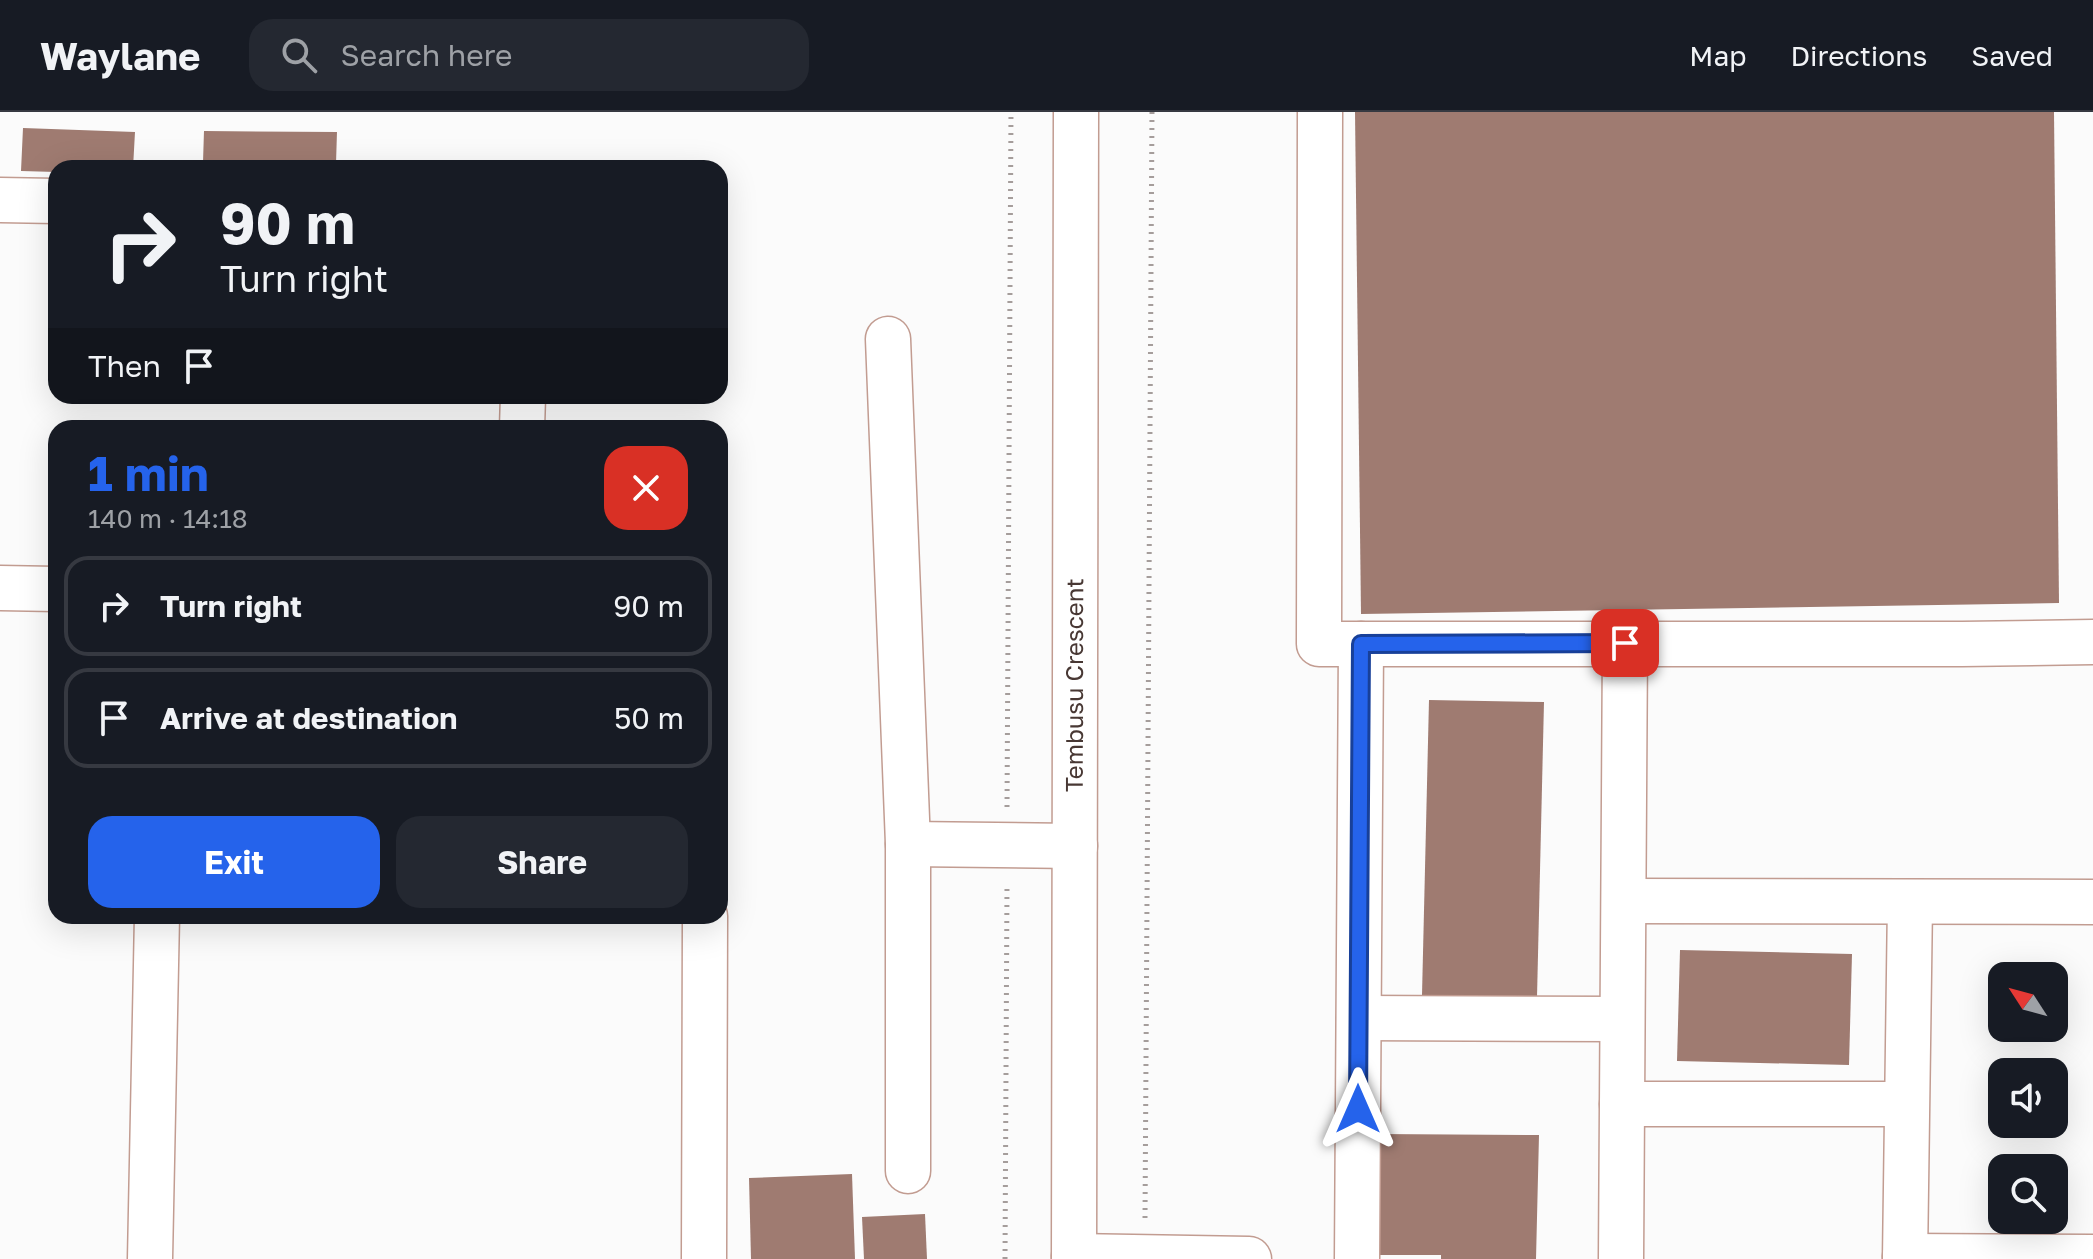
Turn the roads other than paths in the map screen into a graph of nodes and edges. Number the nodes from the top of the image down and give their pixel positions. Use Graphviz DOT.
graph roads {
  1 [pos="1076,112"];
  2 [pos="1320,112"];
  3 [pos="0,200"];
  4 [pos="48,201"];
  5 [pos="888,339"];
  6 [pos="0,588"];
  7 [pos="48,589"];
  8 [pos="2093,642"];
  9 [pos="1625,643"];
  10 [pos="1361,644"];
  11 [pos="908,844"];
  12 [pos="1075,846"];
  13 [pos="1624,901"];
  14 [pos="1910,902"];
  15 [pos="2093,902"];
  16 [pos="157,924"];
  17 [pos="705,924"];
  18 [pos="1359,1018"];
  19 [pos="1622,1019"];
  20 [pos="1622,1104"];
  21 [pos="1906,1104"];
  22 [pos="908,1171"];
  23 [pos="2093,1257"];
  24 [pos="1074,1258"];
  25 [pos="1145,1258"];
  26 [pos="1905,1258"];
  27 [pos="150,1259"];
  28 [pos="704,1259"];
  29 [pos="1249,1259"];
  30 [pos="1357,1259"];
  31 [pos="1621,1259"];
  1 -- 12 [label="street, Tembusu Crescent"];
  2 -- 10 [label="street"];
  3 -- 4 [label="street"];
  5 -- 11 [label="street"];
  6 -- 7 [label="street"];
  8 -- 9 [label="street"];
  9 -- 10 [label="street"];
  9 -- 13 [label="street"];
  10 -- 18 [label="street"];
  11 -- 12 [label="street"];
  11 -- 22 [label="street"];
  12 -- 24 [label="street, Tembusu Crescent"];
  13 -- 14 [label="street"];
  13 -- 19 [label="street"];
  14 -- 15 [label="street"];
  14 -- 21 [label="street"];
  16 -- 27 [label="street"];
  17 -- 28 [label="street"];
  18 -- 19 [label="street"];
  18 -- 30 [label="street"];
  19 -- 20 [label="street"];
  20 -- 21 [label="street"];
  20 -- 31 [label="street"];
  21 -- 26 [label="street"];
  23 -- 26 [label="street"];
  24 -- 25 [label="street"];
  25 -- 29 [label="street"];
}
